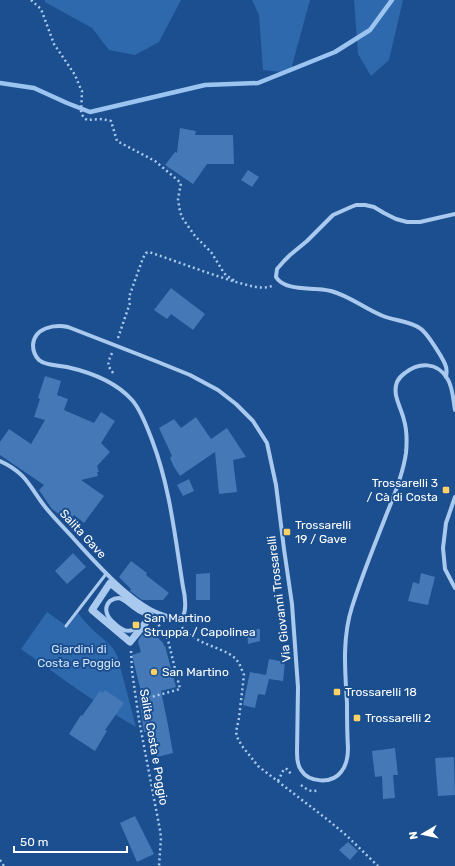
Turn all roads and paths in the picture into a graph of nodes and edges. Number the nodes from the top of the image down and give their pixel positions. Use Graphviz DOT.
graph roads {
  1 [pos="31,0"];
  2 [pos="455,214"];
  3 [pos="235,281"];
  4 [pos="279,281"];
  5 [pos="115,345"];
  6 [pos="446,376"];
  7 [pos="112,385"];
  8 [pos="455,410"];
  9 [pos="0,461"];
  10 [pos="455,496"];
  11 [pos="106,574"];
  12 [pos="455,588"];
  13 [pos="160,614"];
  14 [pos="151,616"];
  15 [pos="178,620"];
  16 [pos="66,626"];
  17 [pos="130,642"];
  18 [pos="148,698"];
  19 [pos="280,777"];
  20 [pos="278,781"];
  21 [pos="0,860"];
  22 [pos="4,866"];
  23 [pos="159,866"];
  24 [pos="378,866"];
  1 -- 3 [label="path"];
  2 -- 4 [label="street"];
  3 -- 4 [label="path"];
  3 -- 5 [label="path"];
  4 -- 6 [label="street"];
  5 -- 6 [label="street, Via Giovanni Trossarelli"];
  5 -- 7 [label="path"];
  5 -- 7 [label="street, Via Giovanni Trossarelli"];
  6 -- 8 [label="street"];
  7 -- 15 [label="street, Via Giovanni Trossarelli"];
  9 -- 11 [label="street, Salita Gave"];
  10 -- 12 [label="street"];
  11 -- 13 [label="street, Salita Gave"];
  11 -- 16 [label="lane"];
  13 -- 14 [label="street"];
  13 -- 15 [label="street, Salita Gave"];
  14 -- 14 [label="street"];
  14 -- 17 [label="street"];
  14 -- 17 [label="street"];
  14 -- 18 [label="path"];
  15 -- 20 [label="path"];
  17 -- 23 [label="path, Salita Costa e Poggio"];
  19 -- 20 [label="path"];
  20 -- 24 [label="path"];
  21 -- 22 [label="path"];
}
